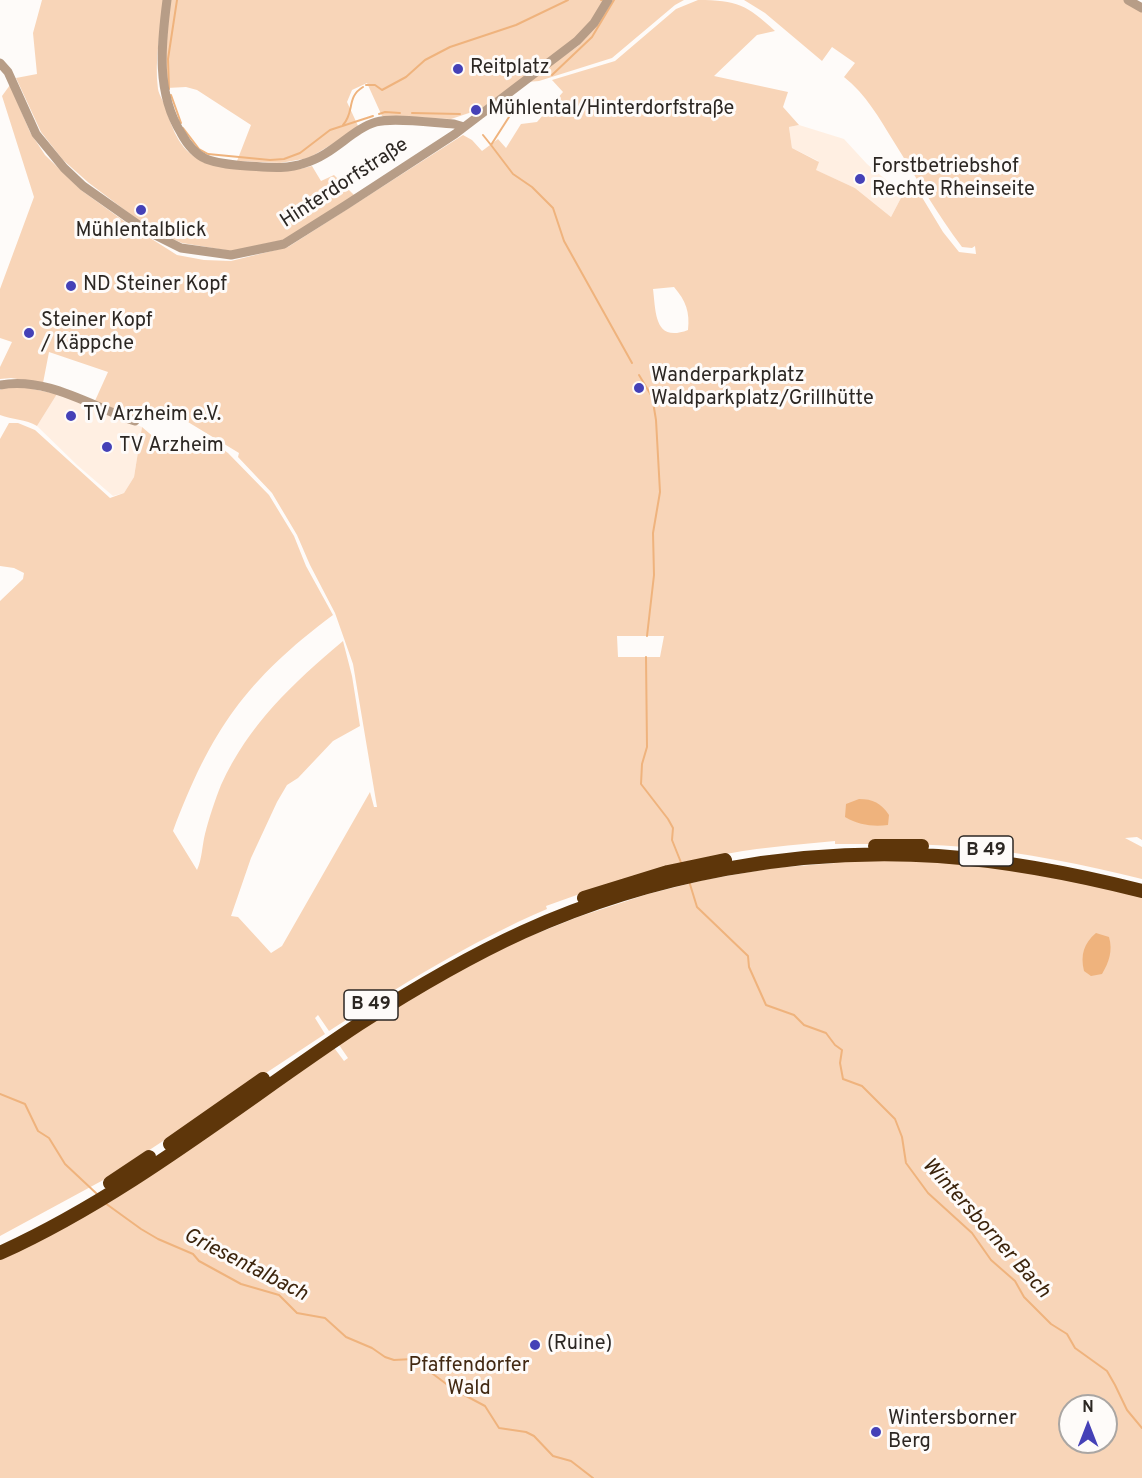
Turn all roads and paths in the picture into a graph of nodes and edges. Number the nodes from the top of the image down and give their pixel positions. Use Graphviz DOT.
graph roads {
  1 [pos="167,0"];
  2 [pos="608,0"];
  3 [pos="1128,0"];
  4 [pos="1142,8"];
  5 [pos="0,63"];
  6 [pos="464,127"];
  7 [pos="0,385"];
  8 [pos="135,421"];
  9 [pos="829,852"];
  10 [pos="1142,882"];
  11 [pos="1142,891"];
  12 [pos="4,1246"];
  1 -- 6 [label="street"];
  2 -- 6 [label="street, Hinterdorfstraße"];
  3 -- 4 [label="street"];
  5 -- 6 [label="street, Hinterdorfstraße"];
  7 -- 8 [label="street"];
  9 -- 10 [label="highway, B 49"];
  9 -- 11 [label="highway, B 49"];
  9 -- 12 [label="highway, B 49"];
}
